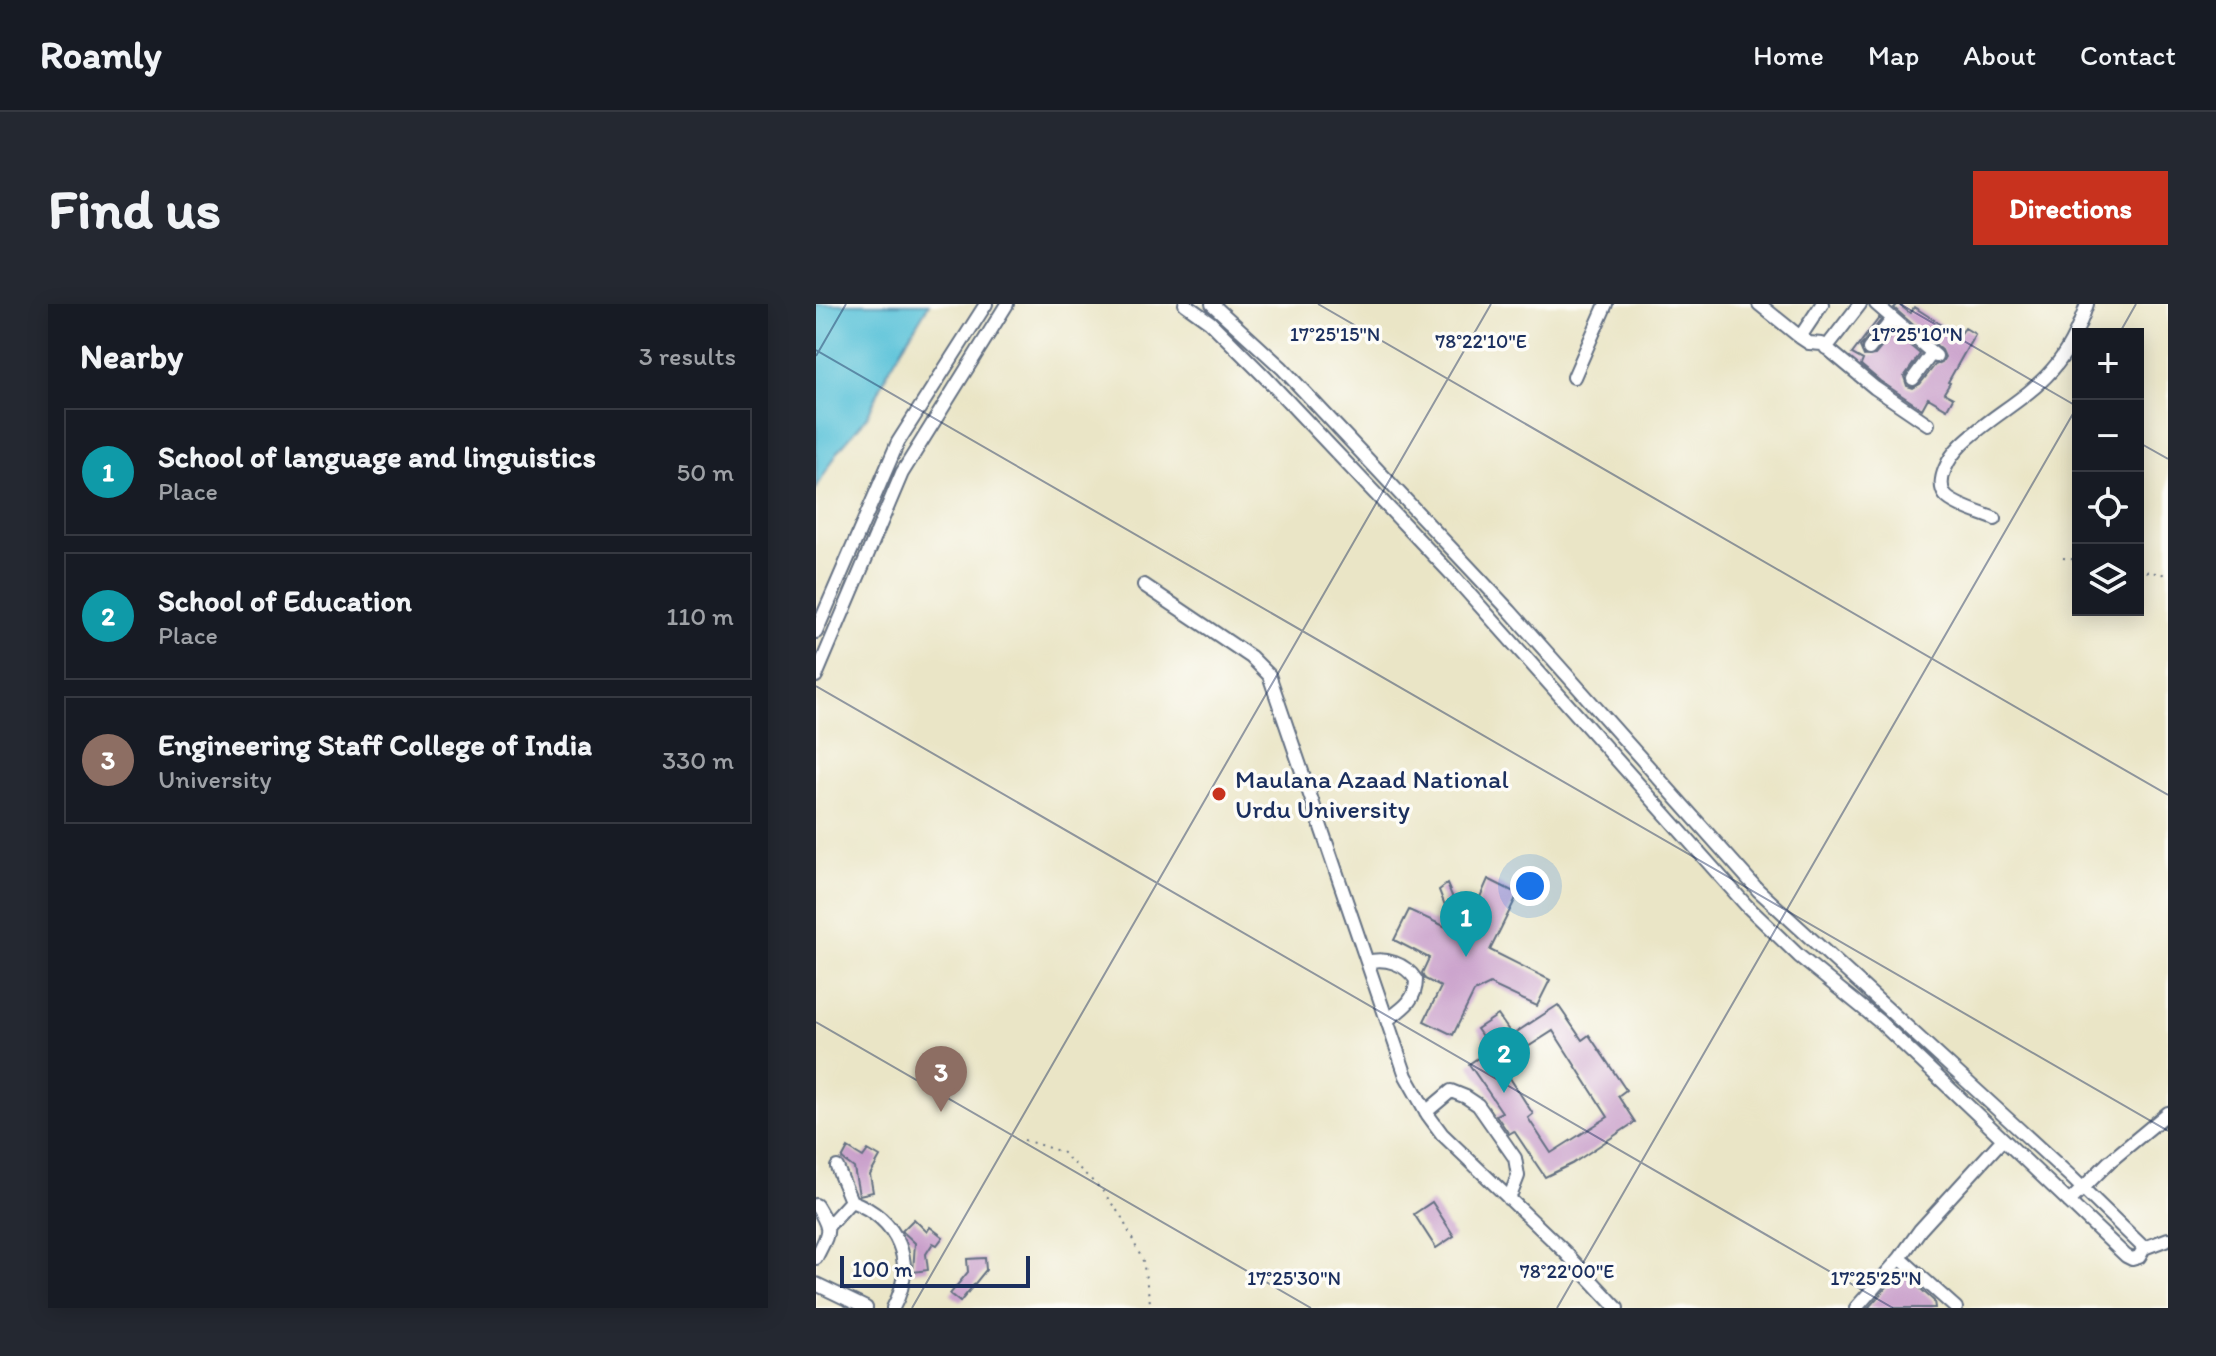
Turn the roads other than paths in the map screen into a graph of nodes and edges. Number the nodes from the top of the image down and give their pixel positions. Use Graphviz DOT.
graph roads {
  1 [pos="986,304"];
  2 [pos="1007,304"];
  3 [pos="1185,304"];
  4 [pos="1212,304"];
  5 [pos="1606,304"];
  6 [pos="1822,304"];
  7 [pos="1860,304"];
  8 [pos="2087,304"];
  9 [pos="1761,305"];
  10 [pos="1885,310"];
  11 [pos="1800,337"];
  12 [pos="1826,348"];
  13 [pos="1869,349"];
  14 [pos="1574,377"];
  15 [pos="1913,379"];
  16 [pos="1928,424"];
  17 [pos="1995,519"];
  18 [pos="1144,585"];
  19 [pos="816,632"];
  20 [pos="816,676"];
  21 [pos="1367,962"];
  22 [pos="1387,1020"];
  23 [pos="1426,1112"];
  24 [pos="2168,1113"];
  25 [pos="2003,1139"];
  26 [pos="837,1167"];
  27 [pos="2084,1189"];
  28 [pos="1509,1199"];
  29 [pos="851,1201"];
  30 [pos="2069,1202"];
  31 [pos="816,1205"];
  32 [pos="829,1225"];
  33 [pos="2168,1239"];
  34 [pos="2144,1248"];
  35 [pos="816,1258"];
  36 [pos="1900,1258"];
  37 [pos="816,1284"];
  38 [pos="866,1308"];
  39 [pos="893,1308"];
  40 [pos="1617,1308"];
  41 [pos="1856,1308"];
  42 [pos="1956,1308"];
  1 -- 19 [label="street"];
  2 -- 20 [label="street"];
  3 -- 25 [label="street"];
  4 -- 27 [label="street"];
  5 -- 14 [label="street"];
  6 -- 11 [label="street"];
  7 -- 12 [label="street"];
  8 -- 17 [label="street"];
  9 -- 11 [label="street"];
  10 -- 13 [label="street"];
  10 -- 15 [label="street"];
  11 -- 12 [label="street"];
  12 -- 16 [label="street"];
  18 -- 21 [label="street"];
  21 -- 22 [label="street"];
  21 -- 22 [label="street"];
  22 -- 23 [label="street"];
  23 -- 28 [label="street"];
  23 -- 28 [label="street"];
  24 -- 27 [label="street"];
  25 -- 30 [label="street"];
  25 -- 36 [label="street"];
  26 -- 29 [label="street"];
  27 -- 30 [label="street"];
  27 -- 34 [label="street"];
  28 -- 40 [label="street"];
  29 -- 32 [label="street"];
  29 -- 39 [label="street"];
  30 -- 34 [label="street"];
  31 -- 32 [label="street"];
  32 -- 35 [label="street"];
  33 -- 34 [label="street"];
  36 -- 41 [label="street"];
  36 -- 42 [label="street"];
  37 -- 38 [label="street"];
}
